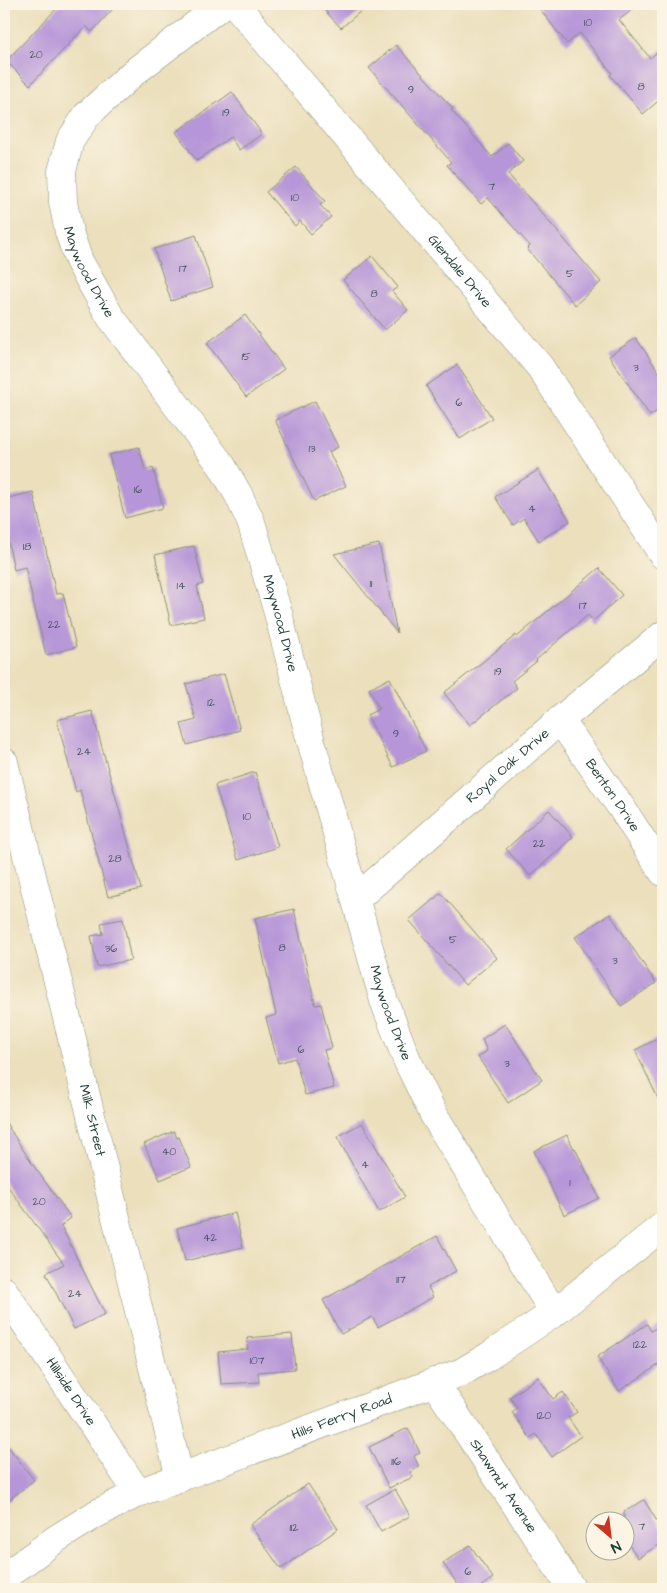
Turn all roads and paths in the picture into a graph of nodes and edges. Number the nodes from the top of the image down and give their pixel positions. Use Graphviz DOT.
graph roads {
  1 [pos="223,4"];
  2 [pos="235,4"];
  3 [pos="663,555"];
  4 [pos="663,635"];
  5 [pos="560,720"];
  6 [pos="4,762"];
  7 [pos="663,872"];
  8 [pos="356,899"];
  9 [pos="663,1226"];
  10 [pos="4,1291"];
  11 [pos="554,1313"];
  12 [pos="434,1382"];
  13 [pos="180,1478"];
  14 [pos="138,1493"];
  15 [pos="4,1577"];
  16 [pos="572,1589"];
  1 -- 8 [label="street, Maywood Drive"];
  2 -- 3 [label="street, Glendale Drive"];
  4 -- 5 [label="street, Royal Oak Drive"];
  5 -- 7 [label="street, Benton Drive"];
  5 -- 8 [label="street, Royal Oak Drive"];
  6 -- 13 [label="street, Milk Street"];
  8 -- 11 [label="street, Maywood Drive"];
  9 -- 11 [label="street, Hills Ferry Road"];
  10 -- 14 [label="street, Hillside Drive"];
  11 -- 12 [label="street, Hills Ferry Road"];
  12 -- 13 [label="street, Hills Ferry Road"];
  12 -- 16 [label="street, Shawmut Avenue"];
  13 -- 14 [label="street, Hills Ferry Road"];
  14 -- 15 [label="street, Hills Ferry Road"];
}
